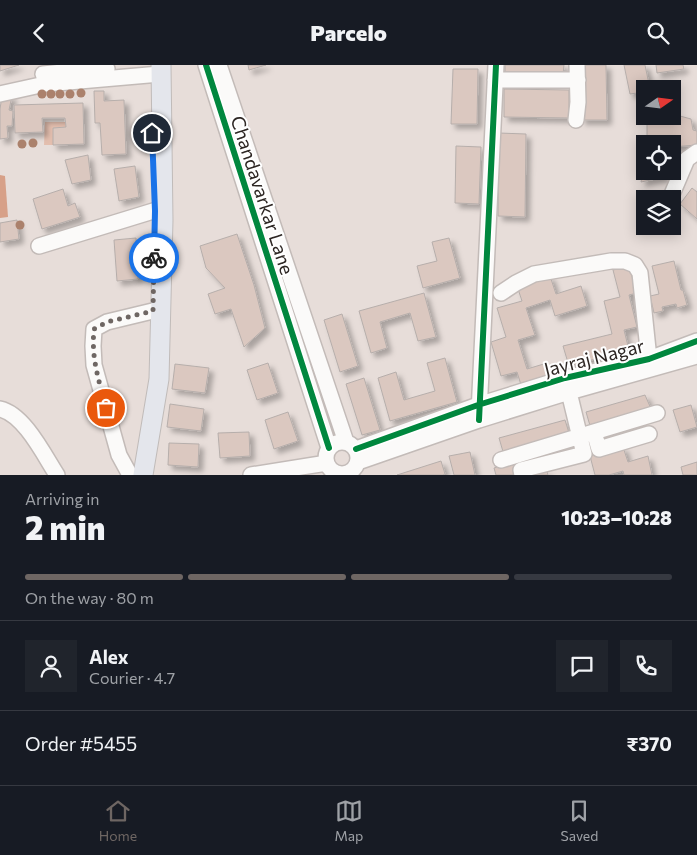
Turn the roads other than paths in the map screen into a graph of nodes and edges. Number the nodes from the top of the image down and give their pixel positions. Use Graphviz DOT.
graph roads {
  1 [pos="206,65"];
  2 [pos="220,65"];
  3 [pos="156,69"];
  4 [pos="495,73"];
  5 [pos="578,73"];
  6 [pos="0,83"];
  7 [pos="0,93"];
  8 [pos="576,121"];
  9 [pos="697,152"];
  10 [pos="674,190"];
  11 [pos="159,209"];
  12 [pos="39,246"];
  13 [pos="501,293"];
  14 [pos="157,310"];
  15 [pos="697,341"];
  16 [pos="697,356"];
  17 [pos="659,359"];
  18 [pos="567,385"];
  19 [pos="0,409"];
  20 [pos="479,412"];
  21 [pos="657,413"];
  22 [pos="594,432"];
  23 [pos="649,434"];
  24 [pos="579,437"];
  25 [pos="354,459"];
  26 [pos="501,460"];
  27 [pos="332,465"];
  28 [pos="56,475"];
  29 [pos="130,475"];
  30 [pos="138,475"];
  31 [pos="143,475"];
  32 [pos="251,475"];
  33 [pos="522,475"];
  1 -- 27 [label="street, Chandavarkar Lane"];
  2 -- 25 [label="street, Chandavarkar Lane"];
  3 -- 6 [label="street"];
  3 -- 7 [label="street"];
  3 -- 11 [label="main road"];
  4 -- 5 [label="street"];
  4 -- 20 [label="street"];
  5 -- 8 [label="street"];
  9 -- 10 [label="street"];
  11 -- 12 [label="street"];
  11 -- 14 [label="main road"];
  13 -- 17 [label="street"];
  14 -- 29 [label="street"];
  14 -- 30 [label="main road"];
  14 -- 31 [label="main road"];
  15 -- 17 [label="street, Jayraj Nagar"];
  16 -- 17 [label="street, Jayraj Nagar"];
  17 -- 18 [label="street, Jayraj Nagar"];
  18 -- 20 [label="street, Jayraj Nagar"];
  18 -- 24 [label="street"];
  19 -- 28 [label="street"];
  20 -- 25 [label="street, Jayraj Nagar"];
  21 -- 22 [label="street"];
  22 -- 23 [label="street"];
  22 -- 24 [label="street"];
  24 -- 26 [label="street"];
  24 -- 33 [label="street"];
  25 -- 27 [label="street"];
  25 -- 27 [label="street"];
  27 -- 32 [label="street"];
}
